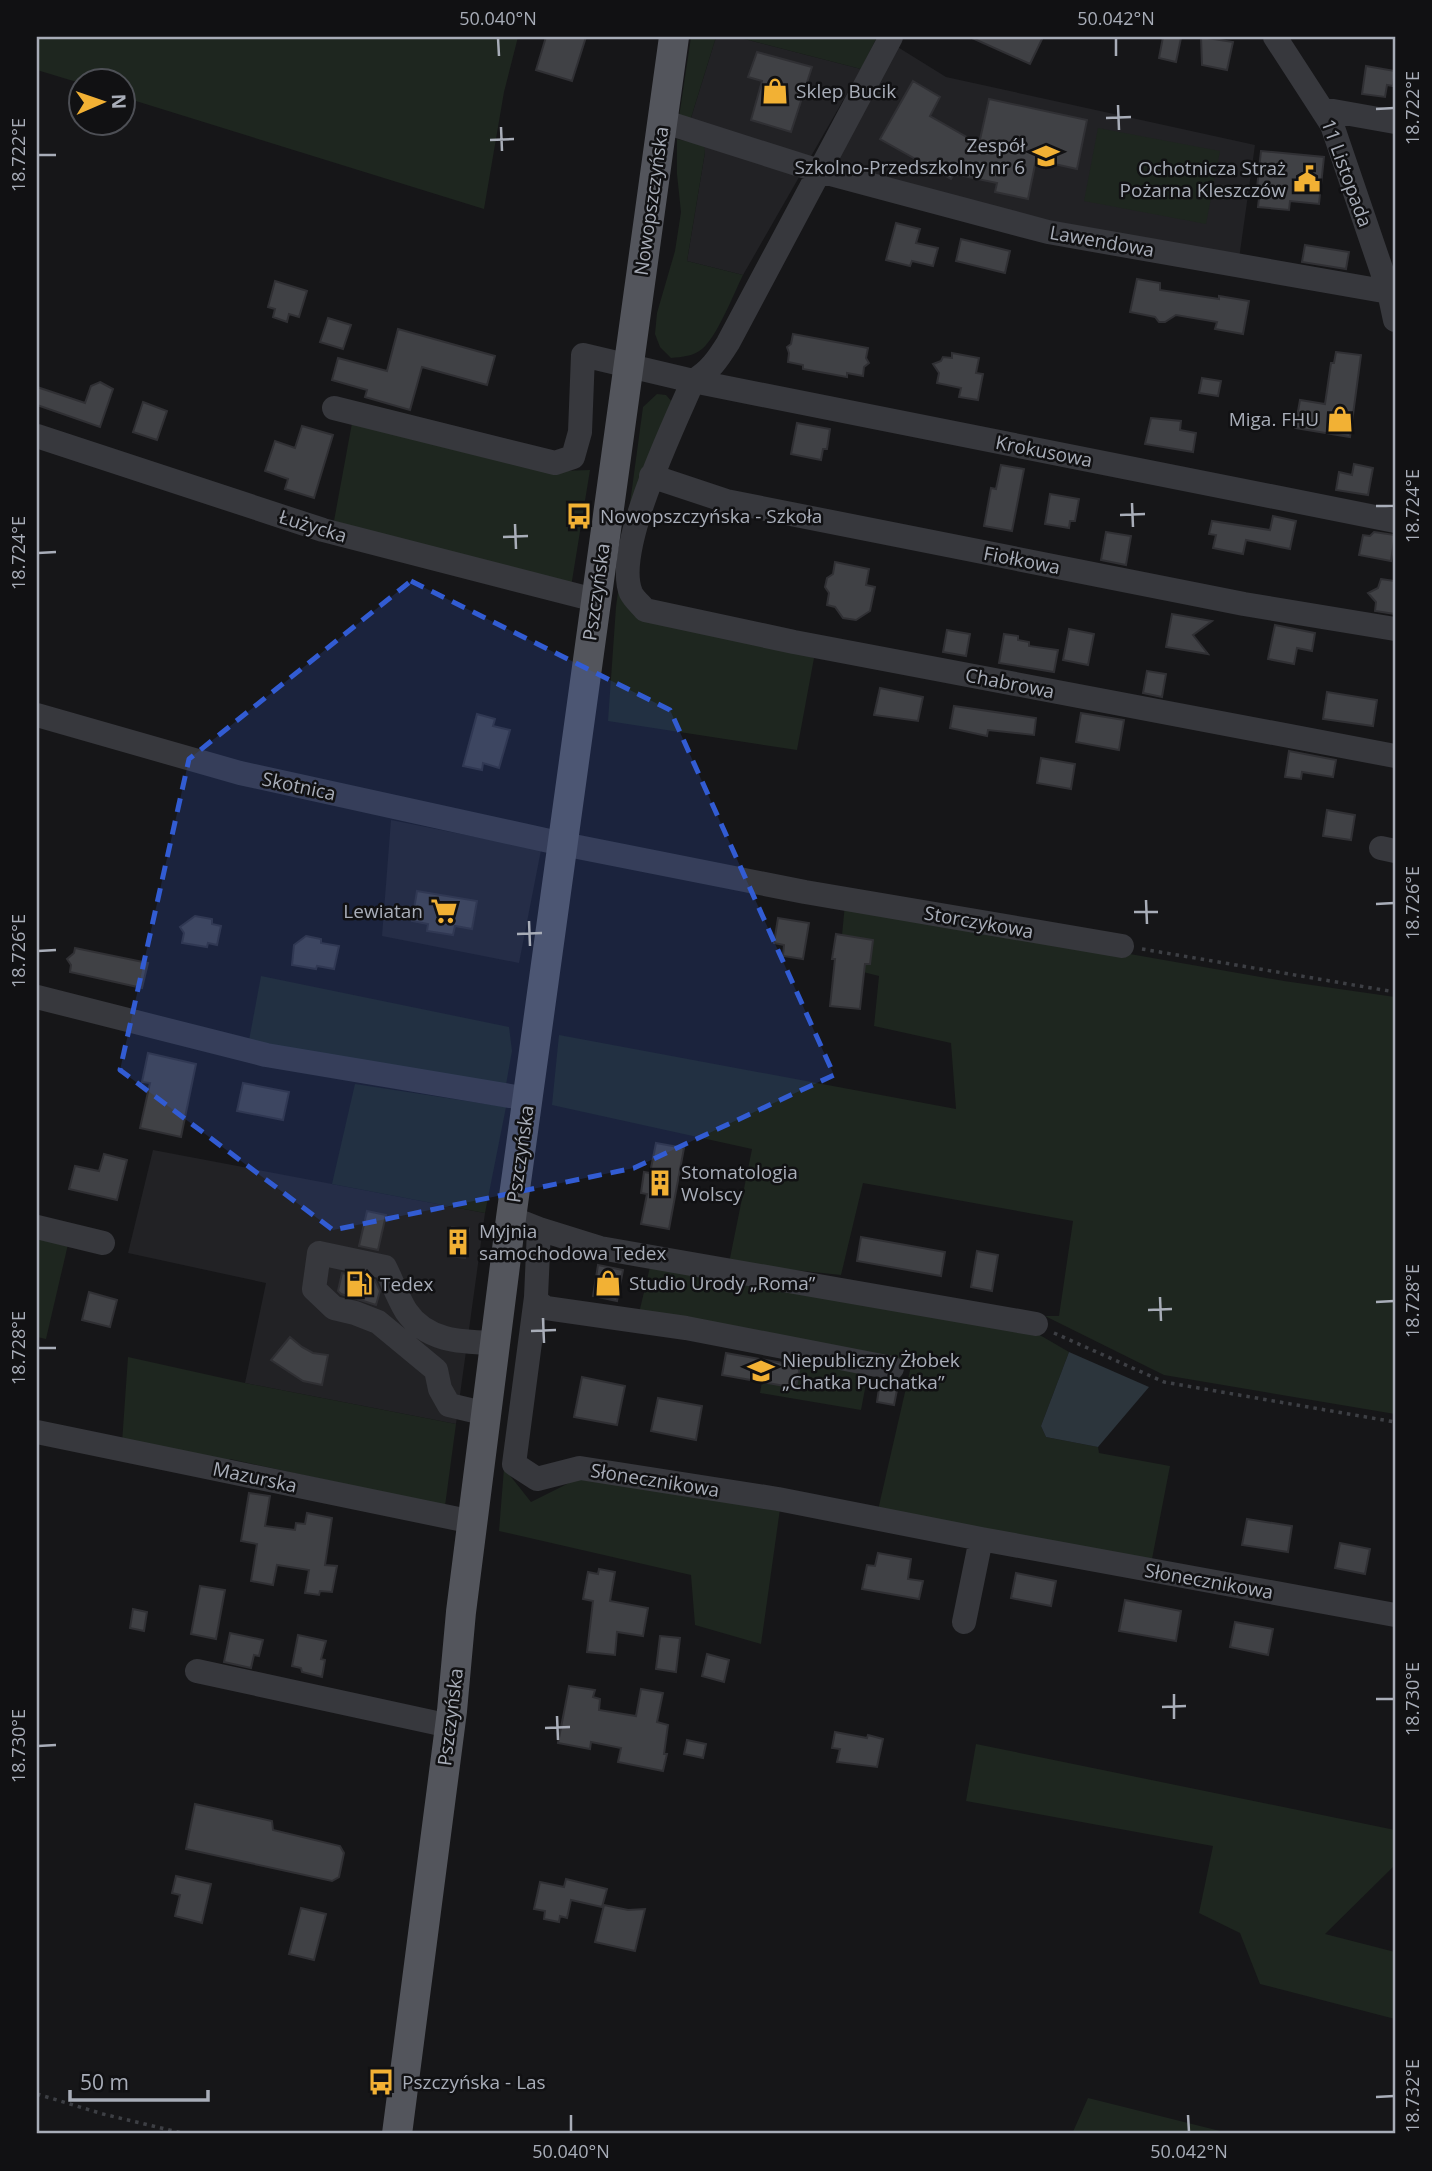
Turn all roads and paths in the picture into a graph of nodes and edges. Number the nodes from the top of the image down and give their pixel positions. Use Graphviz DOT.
graph roads {
  1 [pos="674,37"];
  2 [pos="891,37"];
  3 [pos="1275,37"];
  4 [pos="1322,109"];
  5 [pos="662,121"];
  6 [pos="1395,122"];
  7 [pos="819,171"];
  8 [pos="1389,292"];
  9 [pos="1395,320"];
  10 [pos="629,366"];
  11 [pos="693,381"];
  12 [pos="334,408"];
  13 [pos="37,436"];
  14 [pos="651,476"];
  15 [pos="1395,521"];
  16 [pos="632,595"];
  17 [pos="595,600"];
  18 [pos="1395,629"];
  19 [pos="37,715"];
  20 [pos="1395,756"];
  21 [pos="564,844"];
  22 [pos="1122,946"];
  23 [pos="1395,992"];
  24 [pos="37,997"];
  25 [pos="528,1099"];
  26 [pos="511,1218"];
  27 [pos="37,1227"];
  28 [pos="539,1229"];
  29 [pos="103,1243"];
  30 [pos="536,1297"];
  31 [pos="1036,1324"];
  32 [pos="454,1342"];
  33 [pos="495,1343"];
  34 [pos="892,1368"];
  35 [pos="436,1370"];
  36 [pos="487,1414"];
  37 [pos="1395,1422"];
  38 [pos="37,1432"];
  39 [pos="473,1522"];
  40 [pos="981,1539"];
  41 [pos="1395,1615"];
  42 [pos="964,1622"];
  43 [pos="197,1671"];
  44 [pos="450,1726"];
  45 [pos="37,2094"];
  46 [pos="186,2134"];
  47 [pos="397,2134"];
  1 -- 5 [label="main road, Nowopszczyńska"];
  2 -- 7 [label="street, Pszczyńska"];
  3 -- 4 [label="street, 11 Listopada"];
  4 -- 6 [label="street"];
  4 -- 8 [label="street, 11 Listopada"];
  5 -- 7 [label="street, Lawendowa"];
  5 -- 10 [label="main road, Nowopszczyńska"];
  7 -- 8 [label="street, Lawendowa"];
  7 -- 11 [label="street, Pszczyńska"];
  8 -- 9 [label="street, 11 Listopada"];
  10 -- 11 [label="street"];
  10 -- 12 [label="street"];
  10 -- 17 [label="main road, Pszczyńska"];
  11 -- 14 [label="street, Pszczyńska"];
  11 -- 15 [label="street, Krokusowa"];
  13 -- 17 [label="street, Łużycka"];
  14 -- 16 [label="street, Pszczyńska"];
  14 -- 18 [label="street, Fiołkowa"];
  16 -- 20 [label="street, Chabrowa"];
  17 -- 21 [label="main road, Pszczyńska"];
  19 -- 21 [label="street, Skotnica"];
  21 -- 22 [label="street, Storczykowa"];
  21 -- 25 [label="main road, Pszczyńska"];
  22 -- 23 [label="path"];
  24 -- 25 [label="street"];
  25 -- 26 [label="main road, Pszczyńska"];
  26 -- 28 [label="street"];
  26 -- 33 [label="main road, Pszczyńska"];
  27 -- 29 [label="street"];
  28 -- 30 [label="street, Słonecznikowa"];
  28 -- 31 [label="street"];
  30 -- 34 [label="street"];
  30 -- 40 [label="street, Słonecznikowa"];
  31 -- 37 [label="path"];
  32 -- 33 [label="street"];
  32 -- 35 [label="street"];
  32 -- 35 [label="street"];
  33 -- 36 [label="main road, Pszczyńska"];
  35 -- 36 [label="street"];
  36 -- 39 [label="main road, Pszczyńska"];
  38 -- 39 [label="street, Mazurska"];
  39 -- 44 [label="main road, Pszczyńska"];
  40 -- 41 [label="street, Słonecznikowa"];
  40 -- 42 [label="street"];
  43 -- 44 [label="street"];
  44 -- 47 [label="main road, Pszczyńska"];
  45 -- 46 [label="path"];
}
